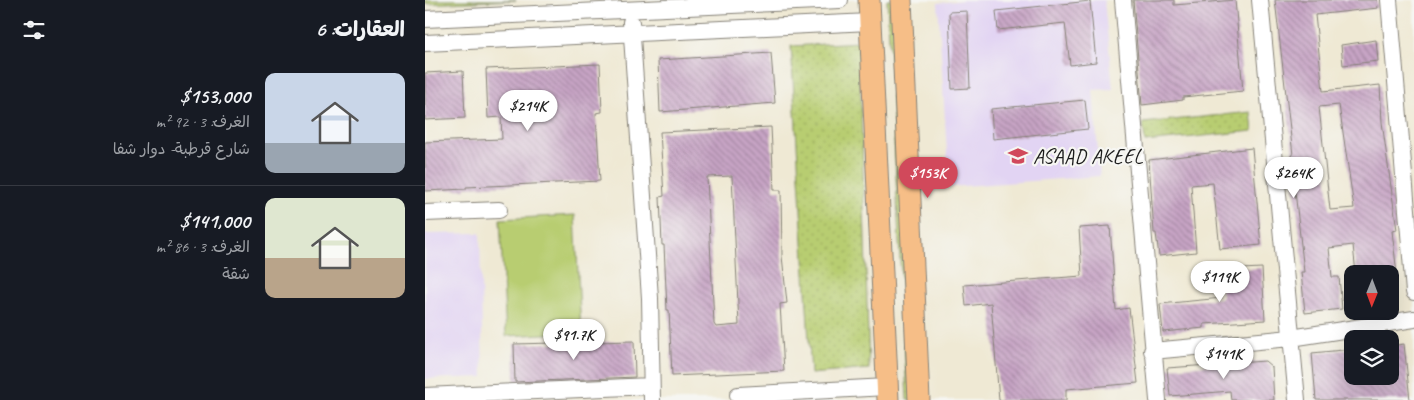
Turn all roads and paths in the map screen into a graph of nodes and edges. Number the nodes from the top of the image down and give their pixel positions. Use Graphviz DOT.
graph roads {
  1 [pos="840,0"];
  2 [pos="869,0"];
  3 [pos="901,0"];
  4 [pos="1123,0"];
  5 [pos="1260,0"];
  6 [pos="1389,0"];
  7 [pos="631,10"];
  8 [pos="425,20"];
  9 [pos="870,22"];
  10 [pos="632,33"];
  11 [pos="425,43"];
  12 [pos="499,210"];
  13 [pos="425,213"];
  14 [pos="1414,292"];
  15 [pos="1414,319"];
  16 [pos="1291,338"];
  17 [pos="1153,351"];
  18 [pos="652,393"];
  19 [pos="887,393"];
  20 [pos="738,395"];
  21 [pos="425,396"];
  22 [pos="919,400"];
  23 [pos="1158,400"];
  24 [pos="1297,400"];
  1 -- 7 [label="street"];
  2 -- 9 [label="main road"];
  3 -- 22 [label="main road"];
  4 -- 17 [label="street"];
  5 -- 16 [label="street"];
  6 -- 14 [label="street"];
  7 -- 8 [label="street"];
  7 -- 10 [label="street"];
  9 -- 10 [label="street"];
  9 -- 19 [label="main road"];
  10 -- 11 [label="street"];
  10 -- 18 [label="street"];
  12 -- 13 [label="street"];
  15 -- 16 [label="street"];
  16 -- 17 [label="street"];
  16 -- 24 [label="street"];
  17 -- 23 [label="street"];
  18 -- 21 [label="street"];
  19 -- 20 [label="street"];
}
